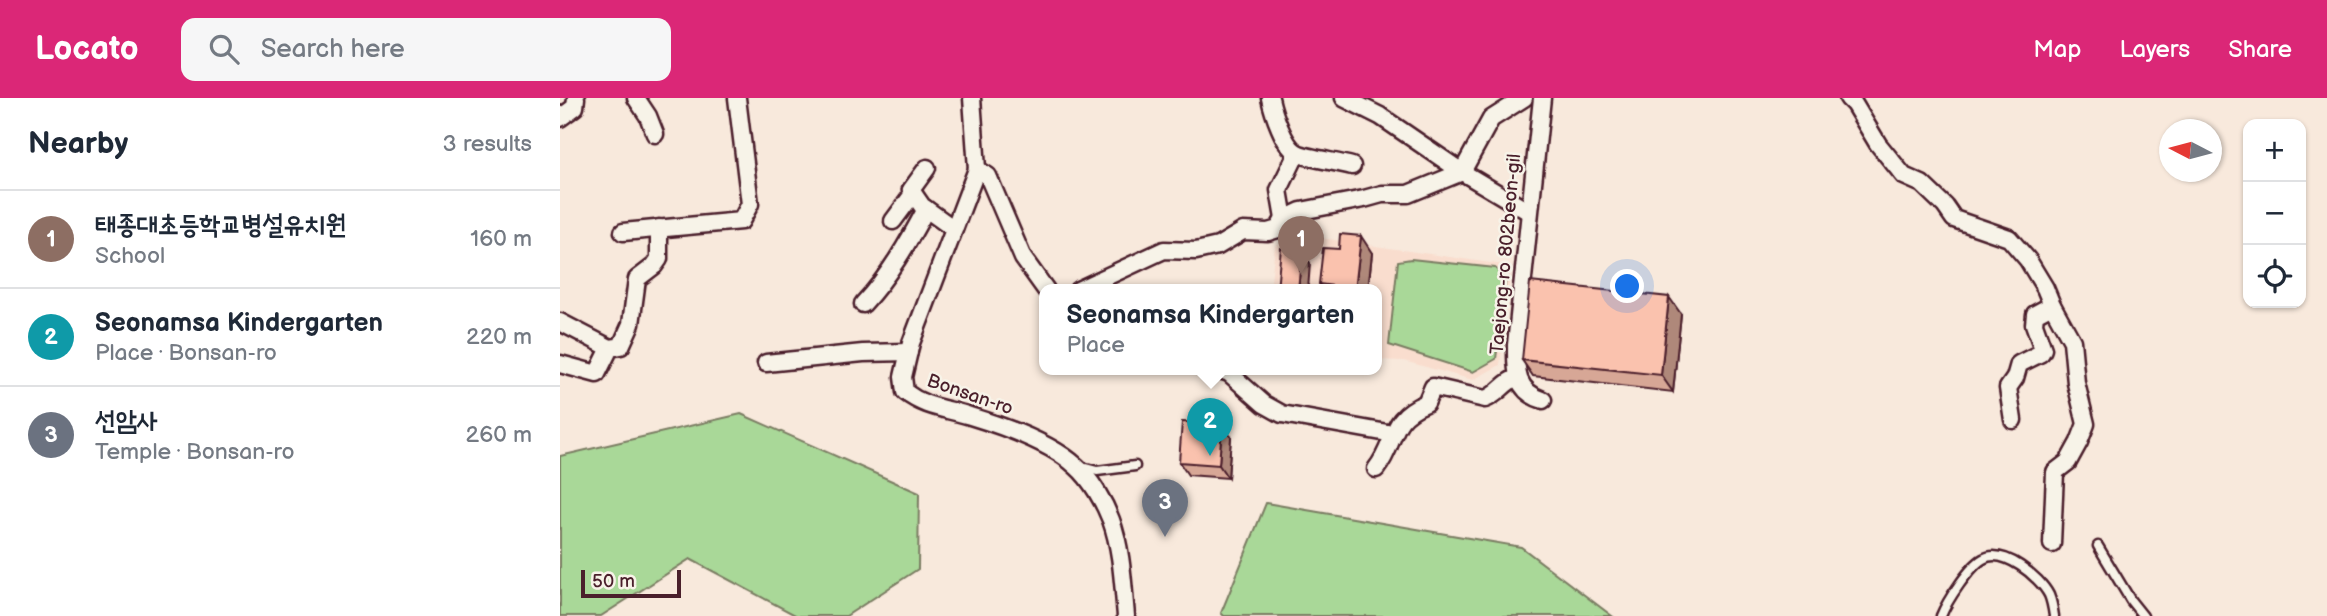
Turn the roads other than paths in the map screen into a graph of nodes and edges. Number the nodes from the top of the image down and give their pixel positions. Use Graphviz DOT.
graph roads {
  1 [pos="576,98"];
  2 [pos="636,98"];
  3 [pos="737,98"];
  4 [pos="972,98"];
  5 [pos="1270,98"];
  6 [pos="1344,98"];
  7 [pos="1524,98"];
  8 [pos="1542,98"];
  9 [pos="1848,98"];
  10 [pos="560,118"];
  11 [pos="655,134"];
  12 [pos="1297,153"];
  13 [pos="1352,166"];
  14 [pos="927,168"];
  15 [pos="977,170"];
  16 [pos="1462,172"];
  17 [pos="913,194"];
  18 [pos="926,209"];
  19 [pos="1529,212"];
  20 [pos="893,221"];
  21 [pos="1281,224"];
  22 [pos="659,228"];
  23 [pos="954,229"];
  24 [pos="623,232"];
  25 [pos="1042,284"];
  26 [pos="1091,284"];
  27 [pos="863,304"];
  28 [pos="2052,306"];
  29 [pos="560,322"];
  30 [pos="610,348"];
  31 [pos="909,352"];
  32 [pos="766,363"];
  33 [pos="560,364"];
  34 [pos="1231,375"];
  35 [pos="1516,378"];
  36 [pos="1543,400"];
  37 [pos="2013,420"];
  38 [pos="1393,434"];
  39 [pos="1076,466"];
  40 [pos="1135,466"];
  41 [pos="1377,469"];
  42 [pos="2052,544"];
  43 [pos="2098,546"];
  44 [pos="1126,616"];
  45 [pos="1941,616"];
  46 [pos="2054,616"];
  47 [pos="2143,616"];
  1 -- 10 [label="street"];
  2 -- 11 [label="street"];
  3 -- 22 [label="street"];
  4 -- 15 [label="street, Bonsan-ro"];
  5 -- 12 [label="street"];
  6 -- 16 [label="street"];
  7 -- 16 [label="street"];
  8 -- 19 [label="street, Taejong-ro 802beon-gil"];
  9 -- 28 [label="street"];
  12 -- 13 [label="street"];
  12 -- 21 [label="street"];
  14 -- 17 [label="street"];
  15 -- 23 [label="street, Bonsan-ro"];
  15 -- 25 [label="street"];
  16 -- 19 [label="street"];
  16 -- 21 [label="street"];
  17 -- 18 [label="street"];
  17 -- 20 [label="street"];
  18 -- 23 [label="street"];
  18 -- 27 [label="street"];
  19 -- 35 [label="street, Taejong-ro 802beon-gil"];
  21 -- 26 [label="street"];
  22 -- 24 [label="street"];
  22 -- 30 [label="street"];
  23 -- 31 [label="street, Bonsan-ro"];
  28 -- 37 [label="street"];
  28 -- 42 [label="street"];
  29 -- 30 [label="street"];
  30 -- 33 [label="street"];
  31 -- 32 [label="street"];
  31 -- 39 [label="street, Bonsan-ro"];
  34 -- 38 [label="street"];
  35 -- 36 [label="street, Taejong-ro 802beon-gil"];
  35 -- 38 [label="street"];
  38 -- 41 [label="street"];
  39 -- 40 [label="lane"];
  39 -- 44 [label="street, Bonsan-ro"];
  43 -- 47 [label="lane"];
  45 -- 46 [label="lane"];
}
